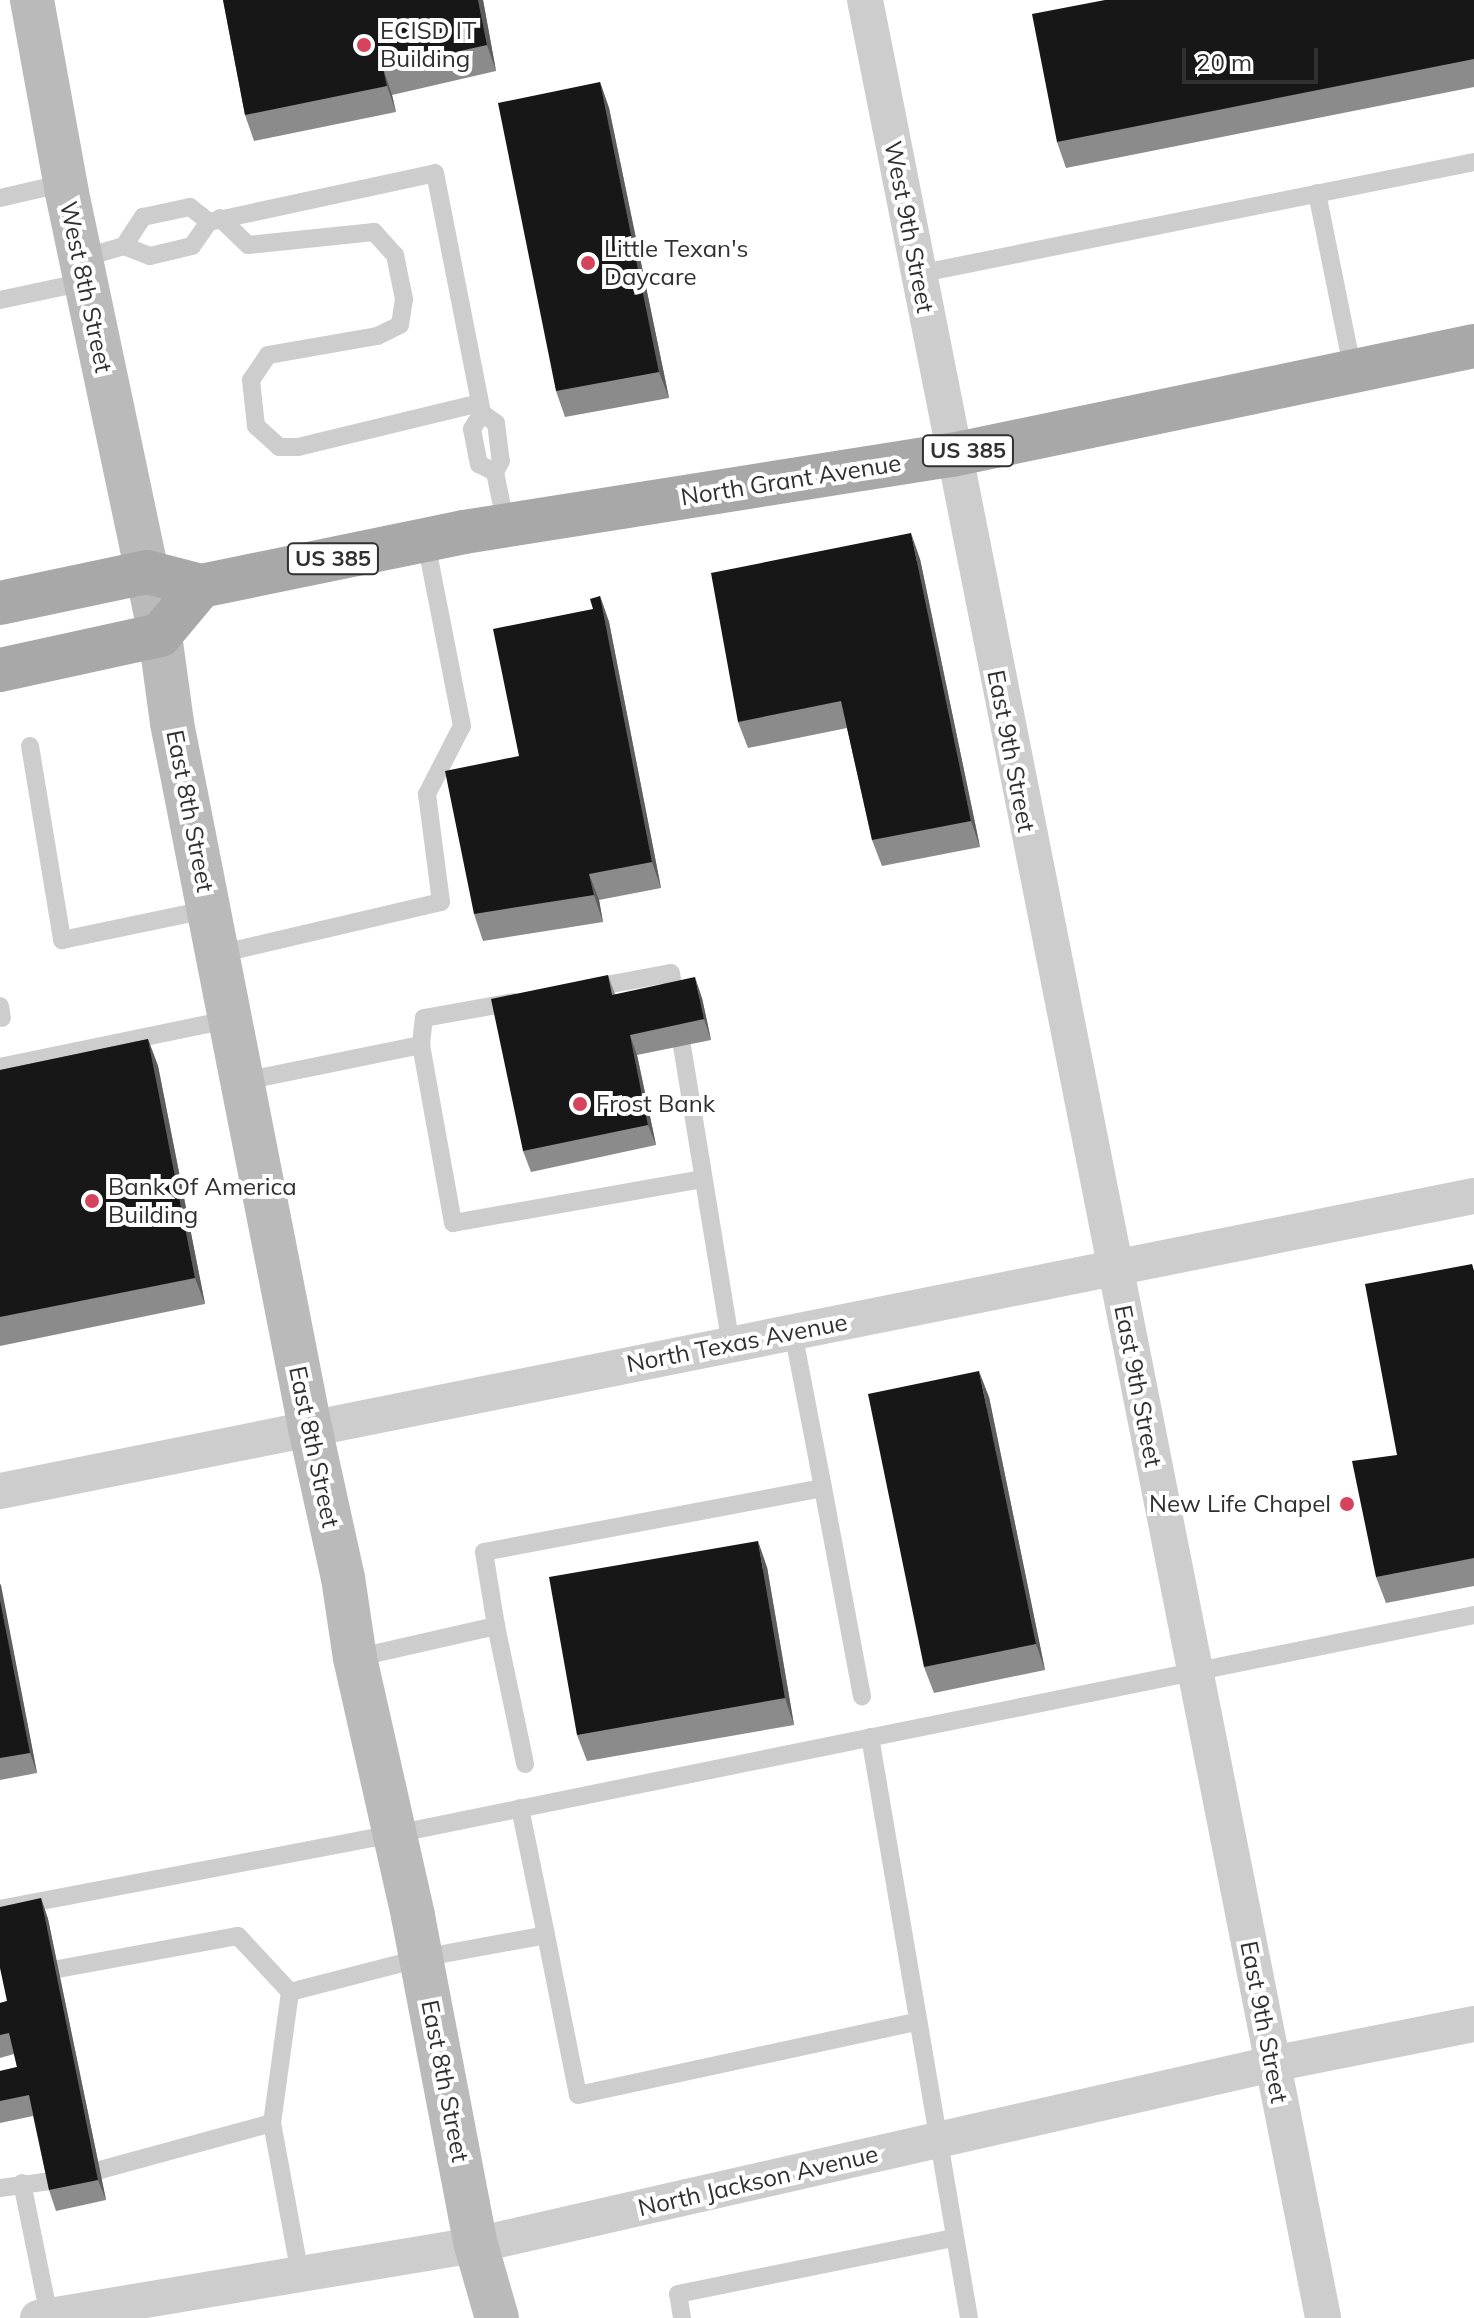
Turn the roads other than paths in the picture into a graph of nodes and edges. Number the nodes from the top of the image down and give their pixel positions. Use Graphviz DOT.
graph roads {
  1 [pos="32,0"];
  2 [pos="865,0"];
  3 [pos="1474,162"];
  4 [pos="65,183"];
  5 [pos="1317,193"];
  6 [pos="0,198"];
  7 [pos="214,220"];
  8 [pos="124,246"];
  9 [pos="82,271"];
  10 [pos="918,274"];
  11 [pos="0,300"];
  12 [pos="1474,346"];
  13 [pos="1353,371"];
  14 [pos="481,408"];
  15 [pos="952,455"];
  16 [pos="506,526"];
  17 [pos="426,542"];
  18 [pos="147,572"];
  19 [pos="201,586"];
  20 [pos="0,603"];
  21 [pos="160,635"];
  22 [pos="0,670"];
  23 [pos="30,746"];
  24 [pos="210,909"];
  25 [pos="219,954"];
  26 [pos="578,990"];
  27 [pos="532,998"];
  28 [pos="676,1004"];
  29 [pos="232,1019"];
  30 [pos="421,1045"];
  31 [pos="682,1046"];
  32 [pos="0,1067"];
  33 [pos="244,1081"];
  34 [pos="703,1179"];
  35 [pos="1474,1196"];
  36 [pos="1114,1268"];
  37 [pos="793,1332"];
  38 [pos="731,1344"];
  39 [pos="310,1428"];
  40 [pos="823,1488"];
  41 [pos="0,1491"];
  42 [pos="1474,1615"];
  43 [pos="496,1626"];
  44 [pos="355,1658"];
  45 [pos="1194,1672"];
  46 [pos="862,1696"];
  47 [pos="870,1737"];
  48 [pos="525,1764"];
  49 [pos="520,1808"];
  50 [pos="395,1834"];
  51 [pos="0,1909"];
  52 [pos="546,1935"];
  53 [pos="421,1958"];
  54 [pos="58,1969"];
  55 [pos="290,1992"];
  56 [pos="917,2022"];
  57 [pos="1474,2024"];
  58 [pos="1272,2064"];
  59 [pos="272,2123"];
  60 [pos="936,2140"];
  61 [pos="100,2170"];
  62 [pos="50,2181"];
  63 [pos="22,2183"];
  64 [pos="0,2188"];
  65 [pos="954,2238"];
  66 [pos="476,2245"];
  67 [pos="300,2274"];
  68 [pos="43,2317"];
  69 [pos="497,2318"];
  70 [pos="682,2318"];
  71 [pos="969,2318"];
  72 [pos="1323,2318"];
  1 -- 4 [label="main road, West 8th Street"];
  2 -- 10 [label="street, West 9th Street"];
  3 -- 5 [label="lane"];
  4 -- 6 [label="lane"];
  4 -- 9 [label="main road, West 8th Street"];
  5 -- 10 [label="lane"];
  5 -- 13 [label="lane"];
  7 -- 8 [label="lane"];
  7 -- 8 [label="lane"];
  7 -- 14 [label="lane"];
  7 -- 14 [label="lane"];
  8 -- 9 [label="lane"];
  9 -- 11 [label="lane"];
  9 -- 18 [label="main road, West 8th Street"];
  10 -- 15 [label="street, West 9th Street"];
  12 -- 13 [label="main road, North Grant Avenue / US 385"];
  13 -- 15 [label="main road, North Grant Avenue / US 385"];
  14 -- 16 [label="lane"];
  15 -- 16 [label="main road, North Grant Avenue / US 385"];
  15 -- 36 [label="street, East 9th Street"];
  16 -- 17 [label="main road, North Grant Avenue / US 385"];
  17 -- 19 [label="main road, North Grant Avenue / US 385"];
  17 -- 25 [label="lane"];
  18 -- 19 [label="main road, North Grant Avenue / US 385"];
  18 -- 20 [label="main road, North Grant Avenue / US 385"];
  18 -- 21 [label="main road, East 8th Street"];
  19 -- 21 [label="main road"];
  21 -- 22 [label="main road"];
  21 -- 24 [label="main road, East 8th Street"];
  23 -- 24 [label="lane"];
  24 -- 25 [label="main road, East 8th Street"];
  25 -- 29 [label="main road, East 8th Street"];
  26 -- 28 [label="lane"];
  27 -- 30 [label="lane"];
  29 -- 32 [label="lane"];
  29 -- 33 [label="main road, East 8th Street"];
  30 -- 33 [label="lane"];
  30 -- 34 [label="lane"];
  31 -- 34 [label="lane"];
  33 -- 39 [label="main road, East 8th Street"];
  34 -- 38 [label="lane"];
  35 -- 36 [label="street, North Texas Avenue"];
  36 -- 37 [label="street, North Texas Avenue"];
  36 -- 45 [label="street, East 9th Street"];
  37 -- 38 [label="street, North Texas Avenue"];
  37 -- 40 [label="lane"];
  38 -- 39 [label="street, North Texas Avenue"];
  39 -- 41 [label="street, North Texas Avenue"];
  39 -- 44 [label="main road, East 8th Street"];
  40 -- 43 [label="lane"];
  40 -- 46 [label="lane"];
  42 -- 45 [label="lane"];
  43 -- 44 [label="lane"];
  43 -- 48 [label="lane"];
  44 -- 50 [label="main road, East 8th Street"];
  45 -- 47 [label="lane"];
  45 -- 58 [label="street, East 9th Street"];
  47 -- 49 [label="lane"];
  47 -- 56 [label="lane"];
  49 -- 50 [label="lane"];
  49 -- 52 [label="lane"];
  50 -- 51 [label="lane"];
  50 -- 53 [label="main road, East 8th Street"];
  52 -- 53 [label="lane"];
  52 -- 56 [label="lane"];
  53 -- 55 [label="lane"];
  53 -- 66 [label="main road, East 8th Street"];
  54 -- 55 [label="lane"];
  55 -- 59 [label="lane"];
  56 -- 60 [label="lane"];
  57 -- 58 [label="street, North Jackson Avenue"];
  58 -- 60 [label="street, North Jackson Avenue"];
  58 -- 72 [label="street, East 9th Street"];
  59 -- 61 [label="lane"];
  59 -- 67 [label="lane"];
  60 -- 65 [label="lane"];
  60 -- 66 [label="street, North Jackson Avenue"];
  62 -- 63 [label="lane"];
  63 -- 64 [label="lane"];
  63 -- 68 [label="lane"];
  65 -- 70 [label="lane"];
  65 -- 71 [label="lane"];
  66 -- 67 [label="street, North Jackson Avenue"];
  66 -- 69 [label="main road, East 8th Street"];
  67 -- 68 [label="street, North Jackson Avenue"];
}
